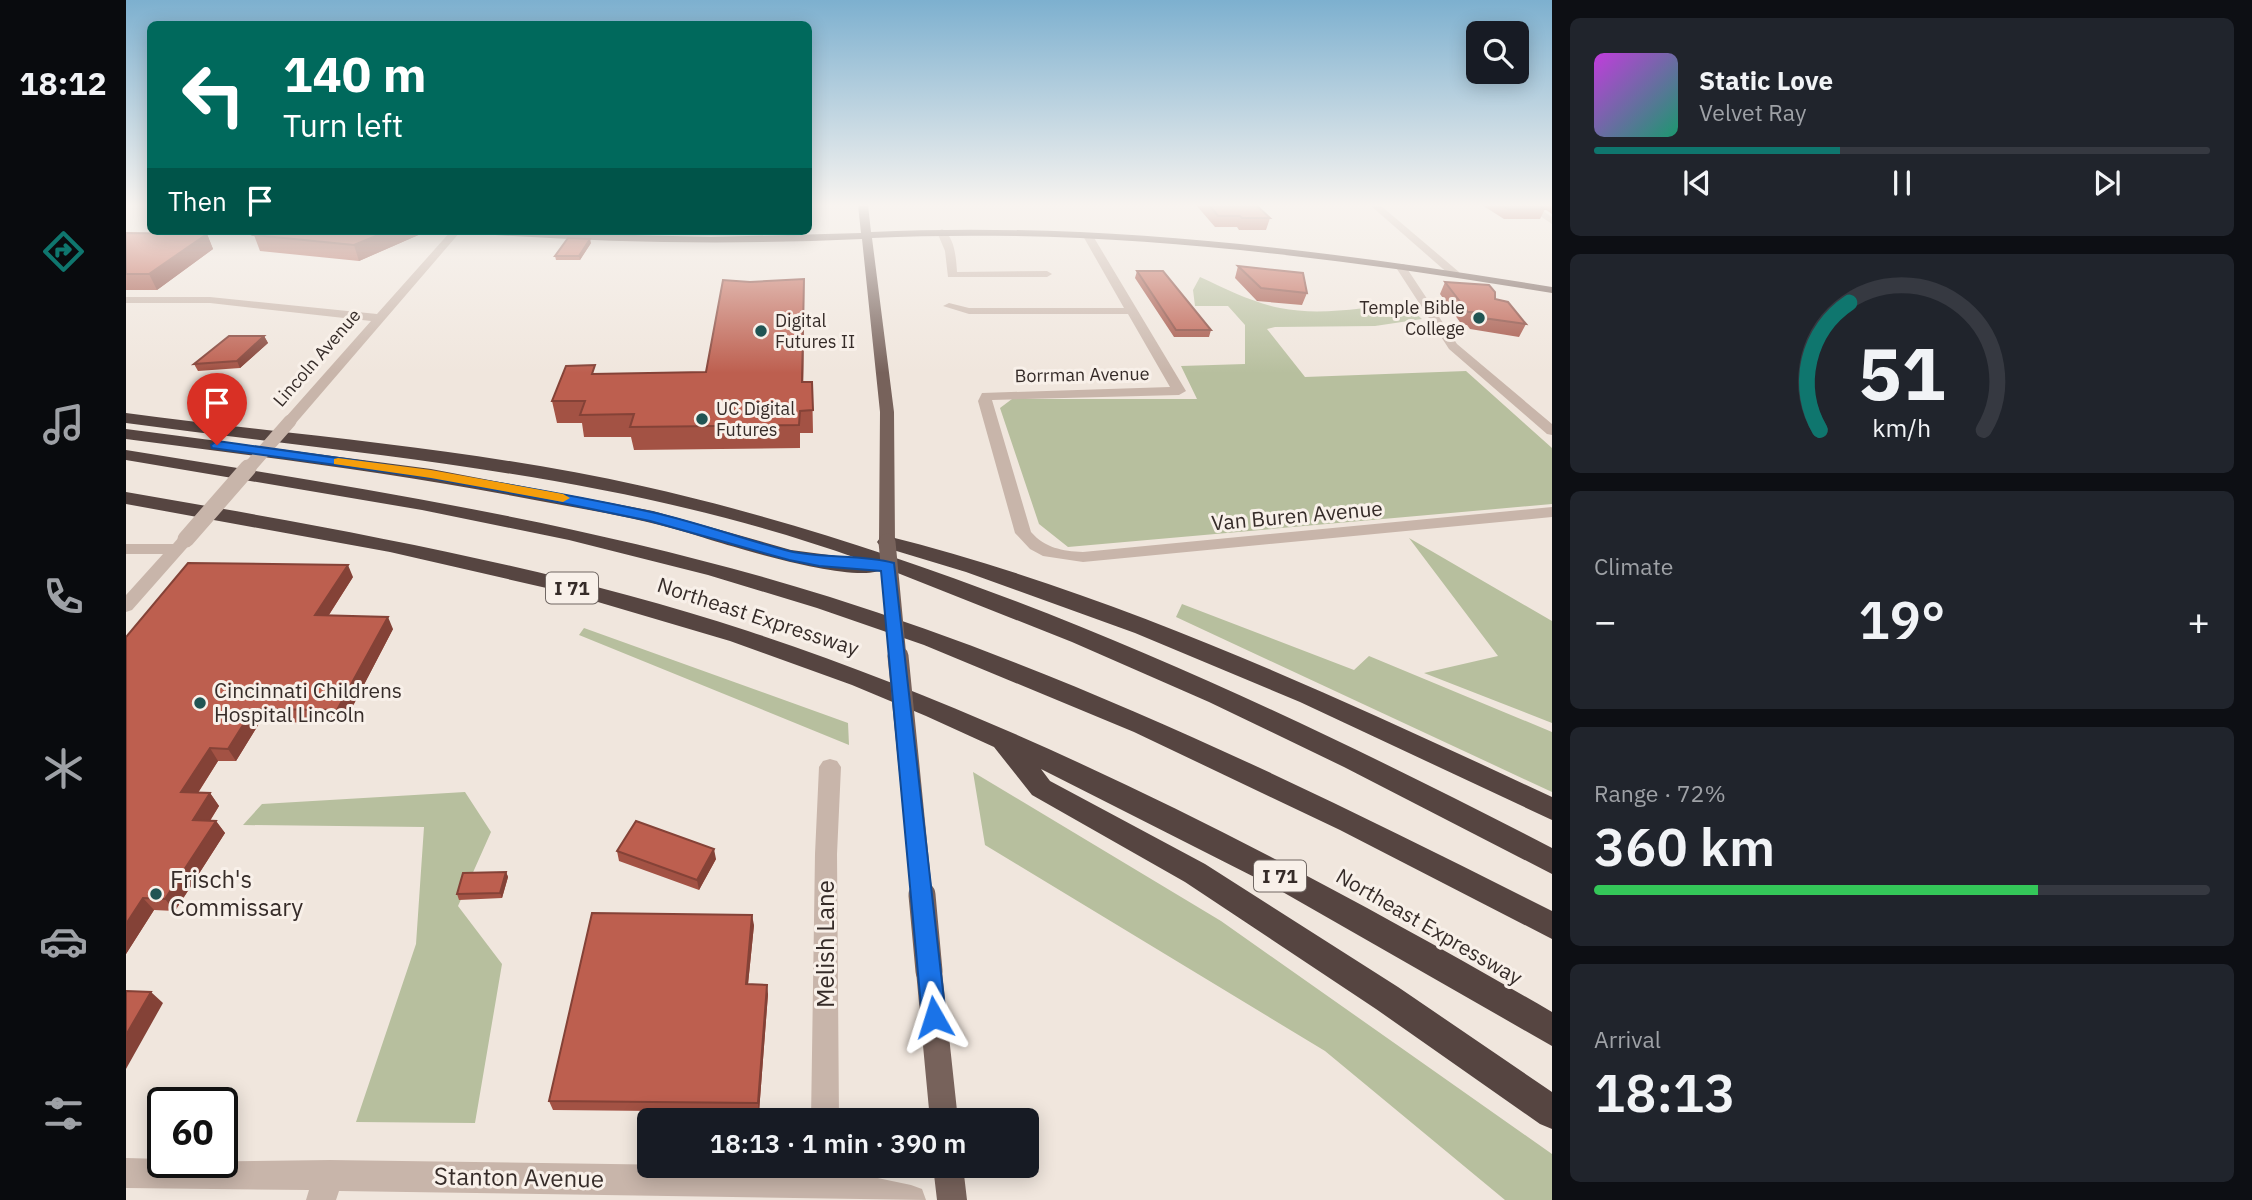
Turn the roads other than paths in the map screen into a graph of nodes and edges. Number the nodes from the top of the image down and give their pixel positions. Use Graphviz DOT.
graph roads {
  1 [pos="429,261"];
  2 [pos="870,261"];
  3 [pos="951,261"];
  4 [pos="1102,261"];
  5 [pos="1367,261"];
  6 [pos="1440,261"];
  7 [pos="1400,265"];
  8 [pos="1047,274"];
  9 [pos="1455,274"];
  10 [pos="1552,290"];
  11 [pos="126,300"];
  12 [pos="949,306"];
  13 [pos="1131,311"];
  14 [pos="379,318"];
  15 [pos="126,418"];
  16 [pos="1552,430"];
  17 [pos="126,433"];
  18 [pos="126,455"];
  19 [pos="126,498"];
  20 [pos="1552,512"];
  21 [pos="887,537"];
  22 [pos="182,544"];
  23 [pos="126,549"];
  24 [pos="1045,554"];
  25 [pos="888,567"];
  26 [pos="126,606"];
  27 [pos="1000,738"];
  28 [pos="831,767"];
  29 [pos="1552,809"];
  30 [pos="1552,862"];
  31 [pos="1552,926"];
  32 [pos="1552,1030"];
  33 [pos="825,1108"];
  34 [pos="943,1108"];
  35 [pos="1552,1112"];
  36 [pos="126,1173"];
  37 [pos="682,1178"];
  38 [pos="838,1178"];
  39 [pos="949,1178"];
  40 [pos="325,1188"];
  41 [pos="911,1200"];
  42 [pos="952,1200"];
  1 -- 14 [label="street, Lincoln Avenue"];
  2 -- 21 [label="main road"];
  3 -- 8 [label="street"];
  4 -- 13 [label="street"];
  5 -- 7 [label="main road"];
  6 -- 9 [label="street"];
  7 -- 9 [label="main road"];
  7 -- 16 [label="street"];
  9 -- 10 [label="main road"];
  11 -- 14 [label="street"];
  12 -- 13 [label="street"];
  13 -- 24 [label="street, Borrman Avenue"];
  14 -- 22 [label="street, Lincoln Avenue, bridge"];
  15 -- 30 [label="highway"];
  17 -- 25 [label="highway"];
  18 -- 31 [label="highway, Northeast Expressway / I 71"];
  19 -- 27 [label="highway, Northeast Expressway / I 71"];
  20 -- 24 [label="street, Van Buren Avenue"];
  21 -- 25 [label="main road, bridge"];
  21 -- 29 [label="highway"];
  22 -- 23 [label="street"];
  22 -- 26 [label="street, Lincoln Avenue"];
  25 -- 34 [label="main road, bridge"];
  27 -- 32 [label="highway, Northeast Expressway / I 71"];
  27 -- 35 [label="highway"];
  28 -- 33 [label="street, Melish Lane"];
  36 -- 40 [label="street, Stanton Avenue"];
  37 -- 40 [label="street, Stanton Avenue"];
  38 -- 41 [label="street, Stanton Avenue"];
  39 -- 42 [label="main road"];
}
